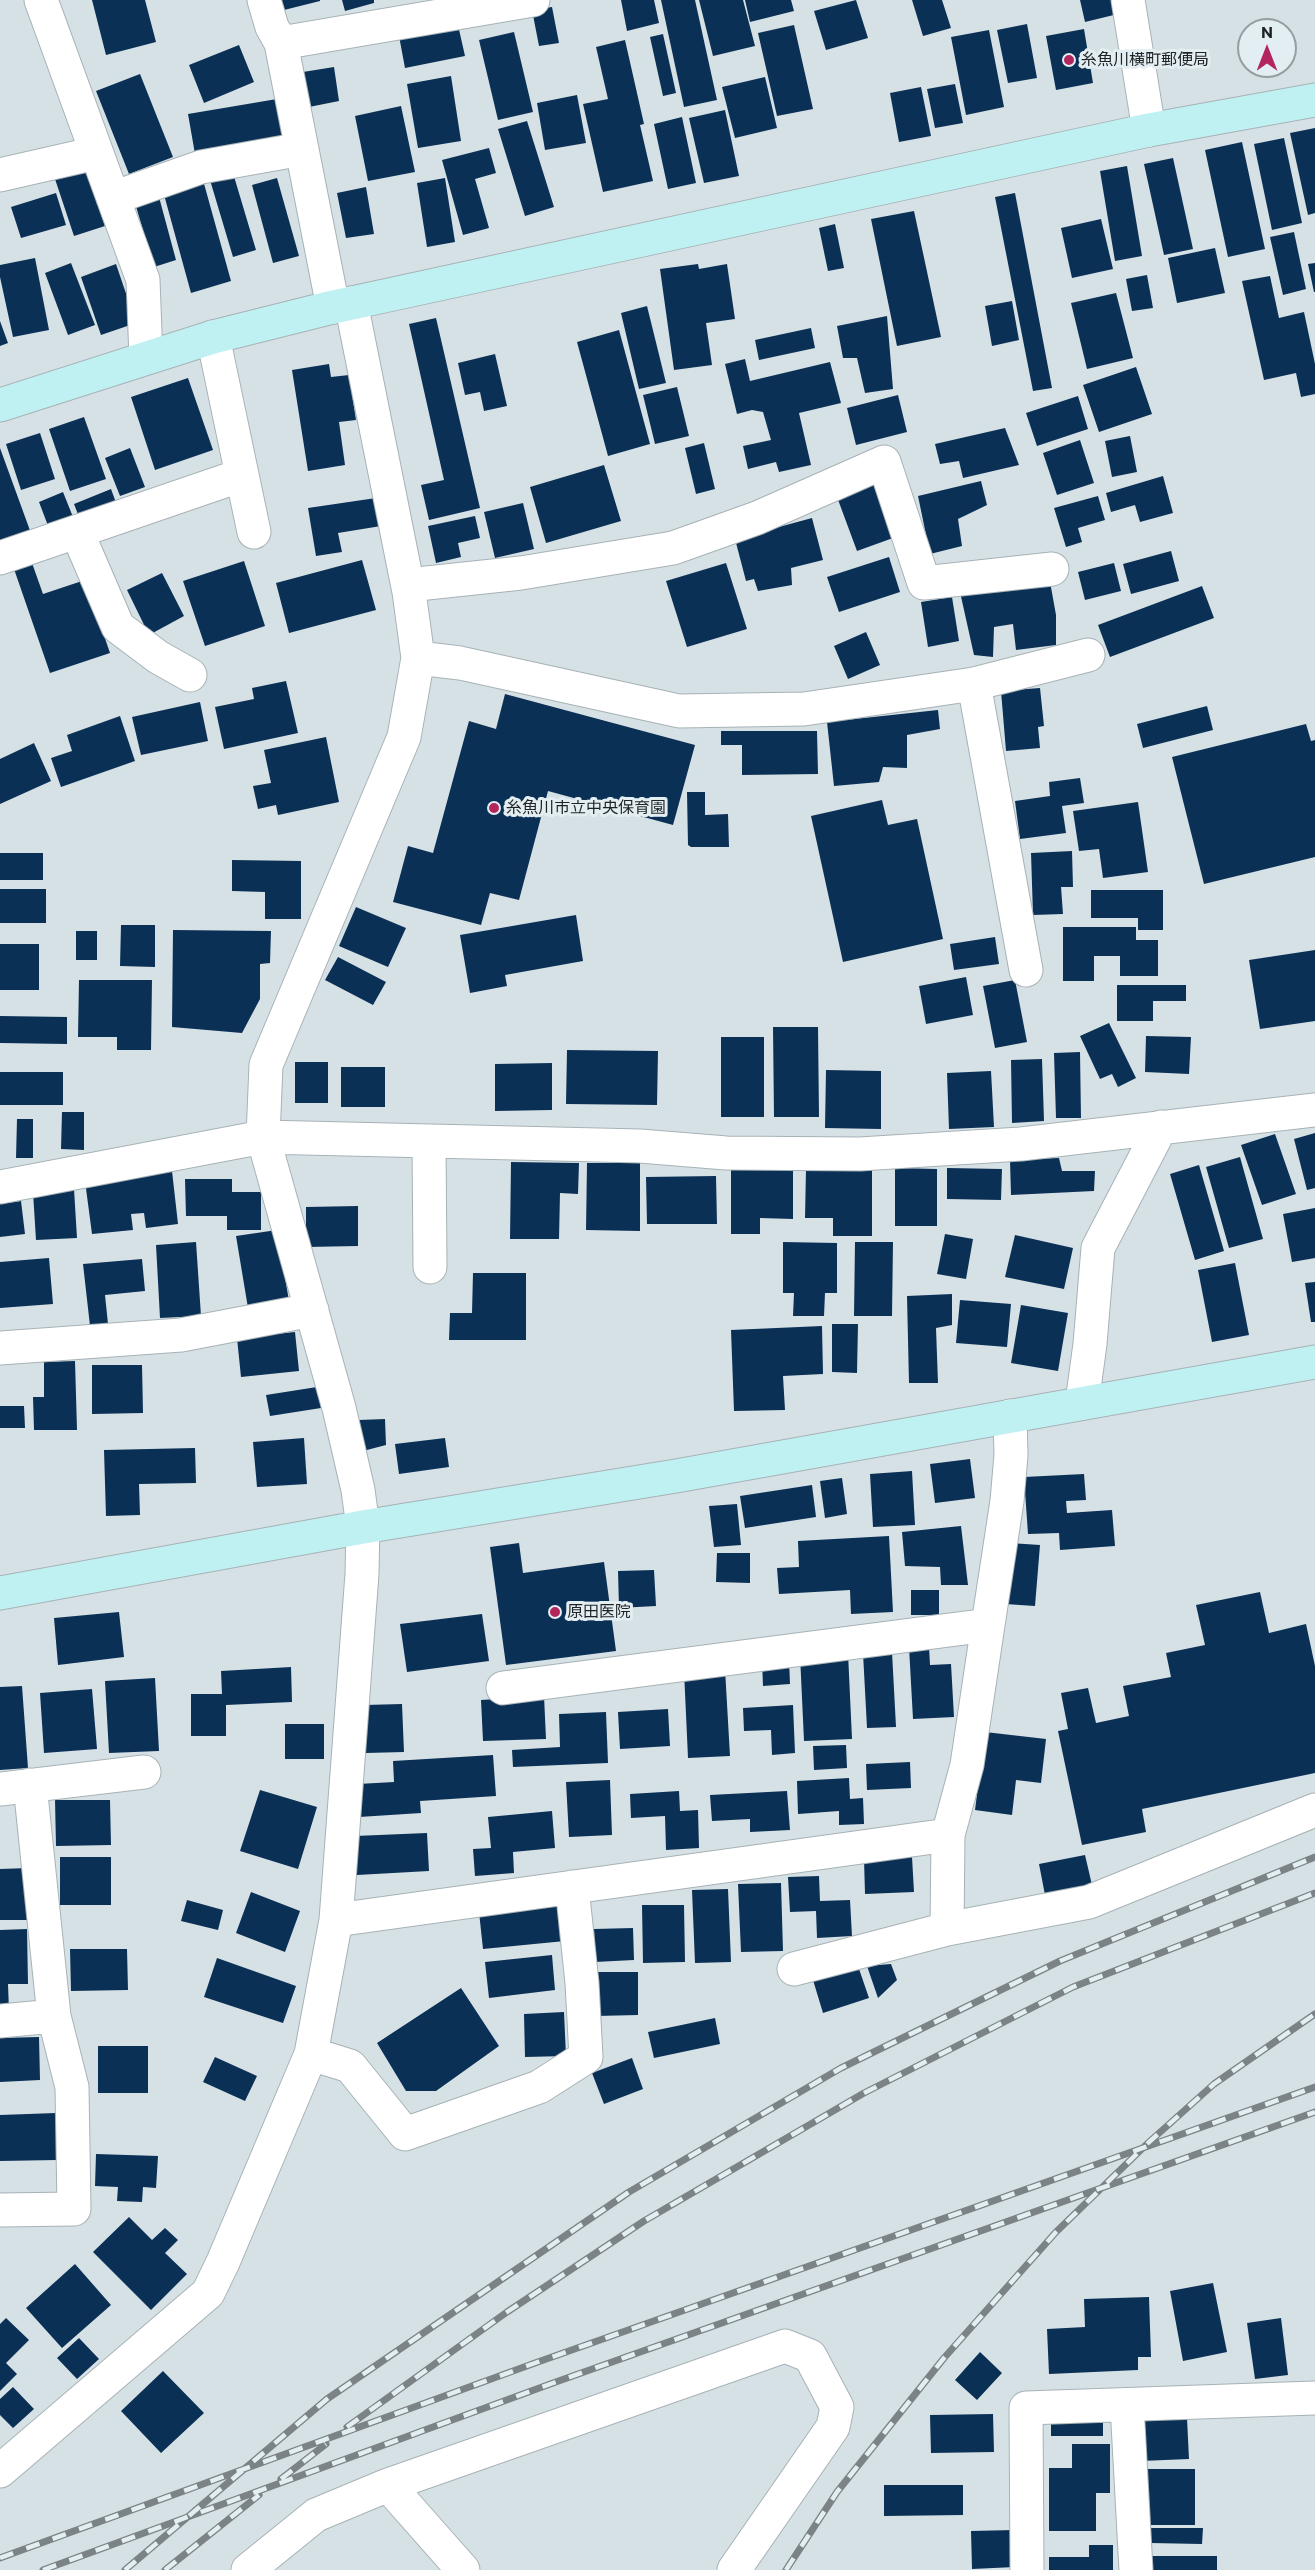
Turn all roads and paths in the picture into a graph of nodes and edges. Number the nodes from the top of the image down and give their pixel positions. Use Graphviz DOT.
graph roads {
  1 [pos="41,0"];
  2 [pos="264,0"];
  3 [pos="1128,0"];
  4 [pos="520,1"];
  5 [pos="281,43"];
  6 [pos="1315,100"];
  7 [pos="1149,130"];
  8 [pos="302,149"];
  9 [pos="96,153"];
  10 [pos="0,175"];
  11 [pos="113,198"];
  12 [pos="342,305"];
  13 [pos="213,337"];
  14 [pos="146,358"];
  15 [pos="0,405"];
  16 [pos="242,475"];
  17 [pos="77,532"];
  18 [pos="254,532"];
  19 [pos="0,558"];
  20 [pos="1052,569"];
  21 [pos="408,585"];
  22 [pos="1088,655"];
  23 [pos="418,658"];
  24 [pos="190,675"];
  25 [pos="974,684"];
  26 [pos="1026,970"];
  27 [pos="1315,1110"];
  28 [pos="1161,1127"];
  29 [pos="262,1137"];
  30 [pos="429,1141"];
  31 [pos="0,1187"];
  32 [pos="430,1267"];
  33 [pos="312,1310"];
  34 [pos="0,1348"];
  35 [pos="1315,1362"];
  36 [pos="1082,1404"];
  37 [pos="1010,1416"];
  38 [pos="363,1527"];
  39 [pos="0,1593"];
  40 [pos="988,1625"];
  41 [pos="503,1688"];
  42 [pos="144,1772"];
  43 [pos="15,1787"];
  44 [pos="1315,1810"];
  45 [pos="948,1835"];
  46 [pos="572,1887"];
  47 [pos="336,1920"];
  48 [pos="947,1929"];
  49 [pos="794,1969"];
  50 [pos="54,2016"];
  51 [pos="0,2021"];
  52 [pos="311,2054"];
  53 [pos="0,2210"];
  54 [pos="1315,2397"];
  55 [pos="1127,2405"];
  56 [pos="0,2471"];
  57 [pos="388,2485"];
  58 [pos="248,2570"];
  59 [pos="464,2570"];
  60 [pos="734,2570"];
  61 [pos="1027,2570"];
  62 [pos="1136,2570"];
  1 -- 9 [label="street"];
  2 -- 5 [label="street"];
  3 -- 7 [label="street"];
  4 -- 5 [label="street"];
  5 -- 8 [label="street"];
  6 -- 7 [label="street"];
  7 -- 12 [label="street"];
  8 -- 11 [label="street"];
  8 -- 12 [label="street"];
  9 -- 10 [label="street"];
  9 -- 11 [label="street"];
  11 -- 14 [label="street"];
  12 -- 13 [label="street"];
  12 -- 21 [label="street"];
  13 -- 14 [label="street"];
  13 -- 16 [label="street"];
  14 -- 15 [label="street"];
  16 -- 17 [label="street"];
  16 -- 18 [label="street"];
  17 -- 19 [label="street"];
  17 -- 24 [label="street"];
  20 -- 21 [label="street"];
  21 -- 23 [label="street"];
  22 -- 25 [label="street"];
  23 -- 25 [label="street"];
  23 -- 29 [label="street"];
  25 -- 26 [label="street"];
  27 -- 28 [label="street"];
  28 -- 30 [label="street"];
  28 -- 36 [label="street"];
  29 -- 30 [label="street"];
  29 -- 31 [label="street"];
  29 -- 33 [label="street"];
  30 -- 32 [label="street"];
  33 -- 34 [label="street"];
  33 -- 38 [label="street"];
  35 -- 36 [label="street"];
  36 -- 37 [label="street"];
  37 -- 38 [label="street"];
  37 -- 40 [label="street"];
  38 -- 39 [label="street"];
  38 -- 47 [label="street"];
  40 -- 41 [label="street"];
  40 -- 45 [label="street"];
  42 -- 43 [label="street"];
  43 -- 50 [label="street"];
  44 -- 48 [label="street"];
  45 -- 46 [label="street"];
  45 -- 48 [label="street"];
  46 -- 47 [label="street"];
  46 -- 52 [label="street"];
  47 -- 52 [label="street"];
  48 -- 49 [label="street"];
  50 -- 51 [label="street"];
  50 -- 53 [label="street"];
  52 -- 56 [label="street"];
  54 -- 55 [label="street"];
  55 -- 61 [label="street"];
  55 -- 62 [label="street"];
  57 -- 58 [label="street"];
  57 -- 59 [label="street"];
  57 -- 60 [label="street"];
}
